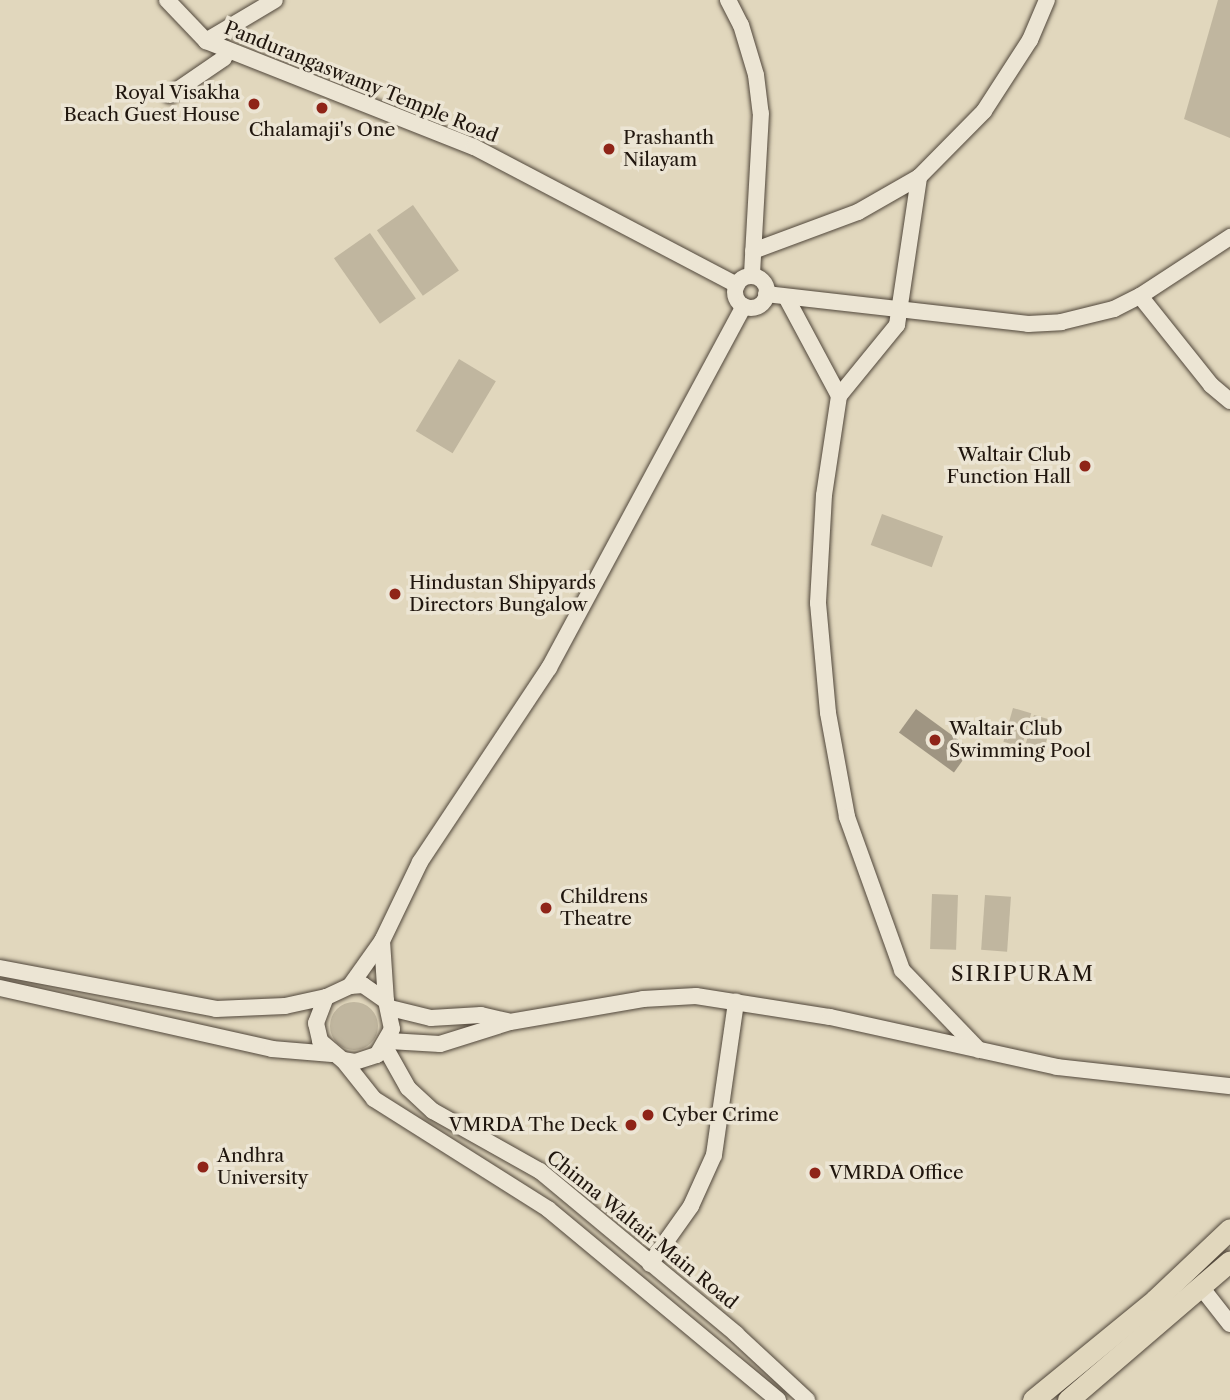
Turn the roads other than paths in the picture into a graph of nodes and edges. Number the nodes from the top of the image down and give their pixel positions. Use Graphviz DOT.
graph roads {
  1 [pos="167,0"];
  2 [pos="275,0"];
  3 [pos="728,0"];
  4 [pos="1047,0"];
  5 [pos="206,41"];
  6 [pos="227,50"];
  7 [pos="170,95"];
  8 [pos="919,177"];
  9 [pos="1230,237"];
  10 [pos="753,251"];
  11 [pos="752,276"];
  12 [pos="737,285"];
  13 [pos="766,294"];
  14 [pos="1140,296"];
  15 [pos="786,297"];
  16 [pos="744,306"];
  17 [pos="899,310"];
  18 [pos="839,396"];
  19 [pos="1230,401"];
  20 [pos="382,941"];
  21 [pos="0,968"];
  22 [pos="350,986"];
  23 [pos="0,988"];
  24 [pos="326,997"];
  25 [pos="736,1002"];
  26 [pos="388,1004"];
  27 [pos="510,1022"];
  28 [pos="387,1044"];
  29 [pos="979,1050"];
  30 [pos="337,1057"];
  31 [pos="1230,1086"];
  32 [pos="1230,1229"];
  33 [pos="1230,1261"];
  34 [pos="650,1264"];
  35 [pos="1201,1286"];
  36 [pos="1230,1324"];
  37 [pos="1062,1375"];
  38 [pos="1074,1398"];
  39 [pos="778,1400"];
  40 [pos="807,1400"];
  41 [pos="1033,1400"];
  1 -- 5 [label="street, Pandurangaswamy Temple Road"];
  2 -- 5 [label="street"];
  3 -- 10 [label="street"];
  4 -- 8 [label="street"];
  5 -- 6 [label="street, Pandurangaswamy Temple Road"];
  6 -- 7 [label="street"];
  6 -- 12 [label="street, Pandurangaswamy Temple Road"];
  8 -- 10 [label="street"];
  8 -- 17 [label="street"];
  9 -- 14 [label="street"];
  10 -- 11 [label="street"];
  11 -- 12 [label="street"];
  11 -- 13 [label="street"];
  12 -- 16 [label="street"];
  13 -- 15 [label="street"];
  13 -- 16 [label="street"];
  14 -- 17 [label="street"];
  14 -- 19 [label="street"];
  15 -- 17 [label="street"];
  15 -- 18 [label="street"];
  16 -- 20 [label="street"];
  17 -- 18 [label="street"];
  18 -- 29 [label="street"];
  20 -- 22 [label="street"];
  20 -- 26 [label="street"];
  21 -- 24 [label="street"];
  22 -- 24 [label="street"];
  22 -- 26 [label="street"];
  23 -- 30 [label="street"];
  24 -- 30 [label="street"];
  25 -- 27 [label="street"];
  25 -- 29 [label="street"];
  25 -- 34 [label="street"];
  26 -- 27 [label="street"];
  26 -- 28 [label="street"];
  27 -- 28 [label="street"];
  28 -- 30 [label="street"];
  28 -- 34 [label="street, Chinna Waltair Main Road"];
  29 -- 31 [label="street"];
  30 -- 39 [label="street"];
  32 -- 37 [label="main road"];
  33 -- 35 [label="main road"];
  34 -- 40 [label="street, Chinna Waltair Main Road"];
  35 -- 36 [label="street"];
  35 -- 38 [label="main road"];
  37 -- 38 [label="street"];
  37 -- 41 [label="main road"];
}
